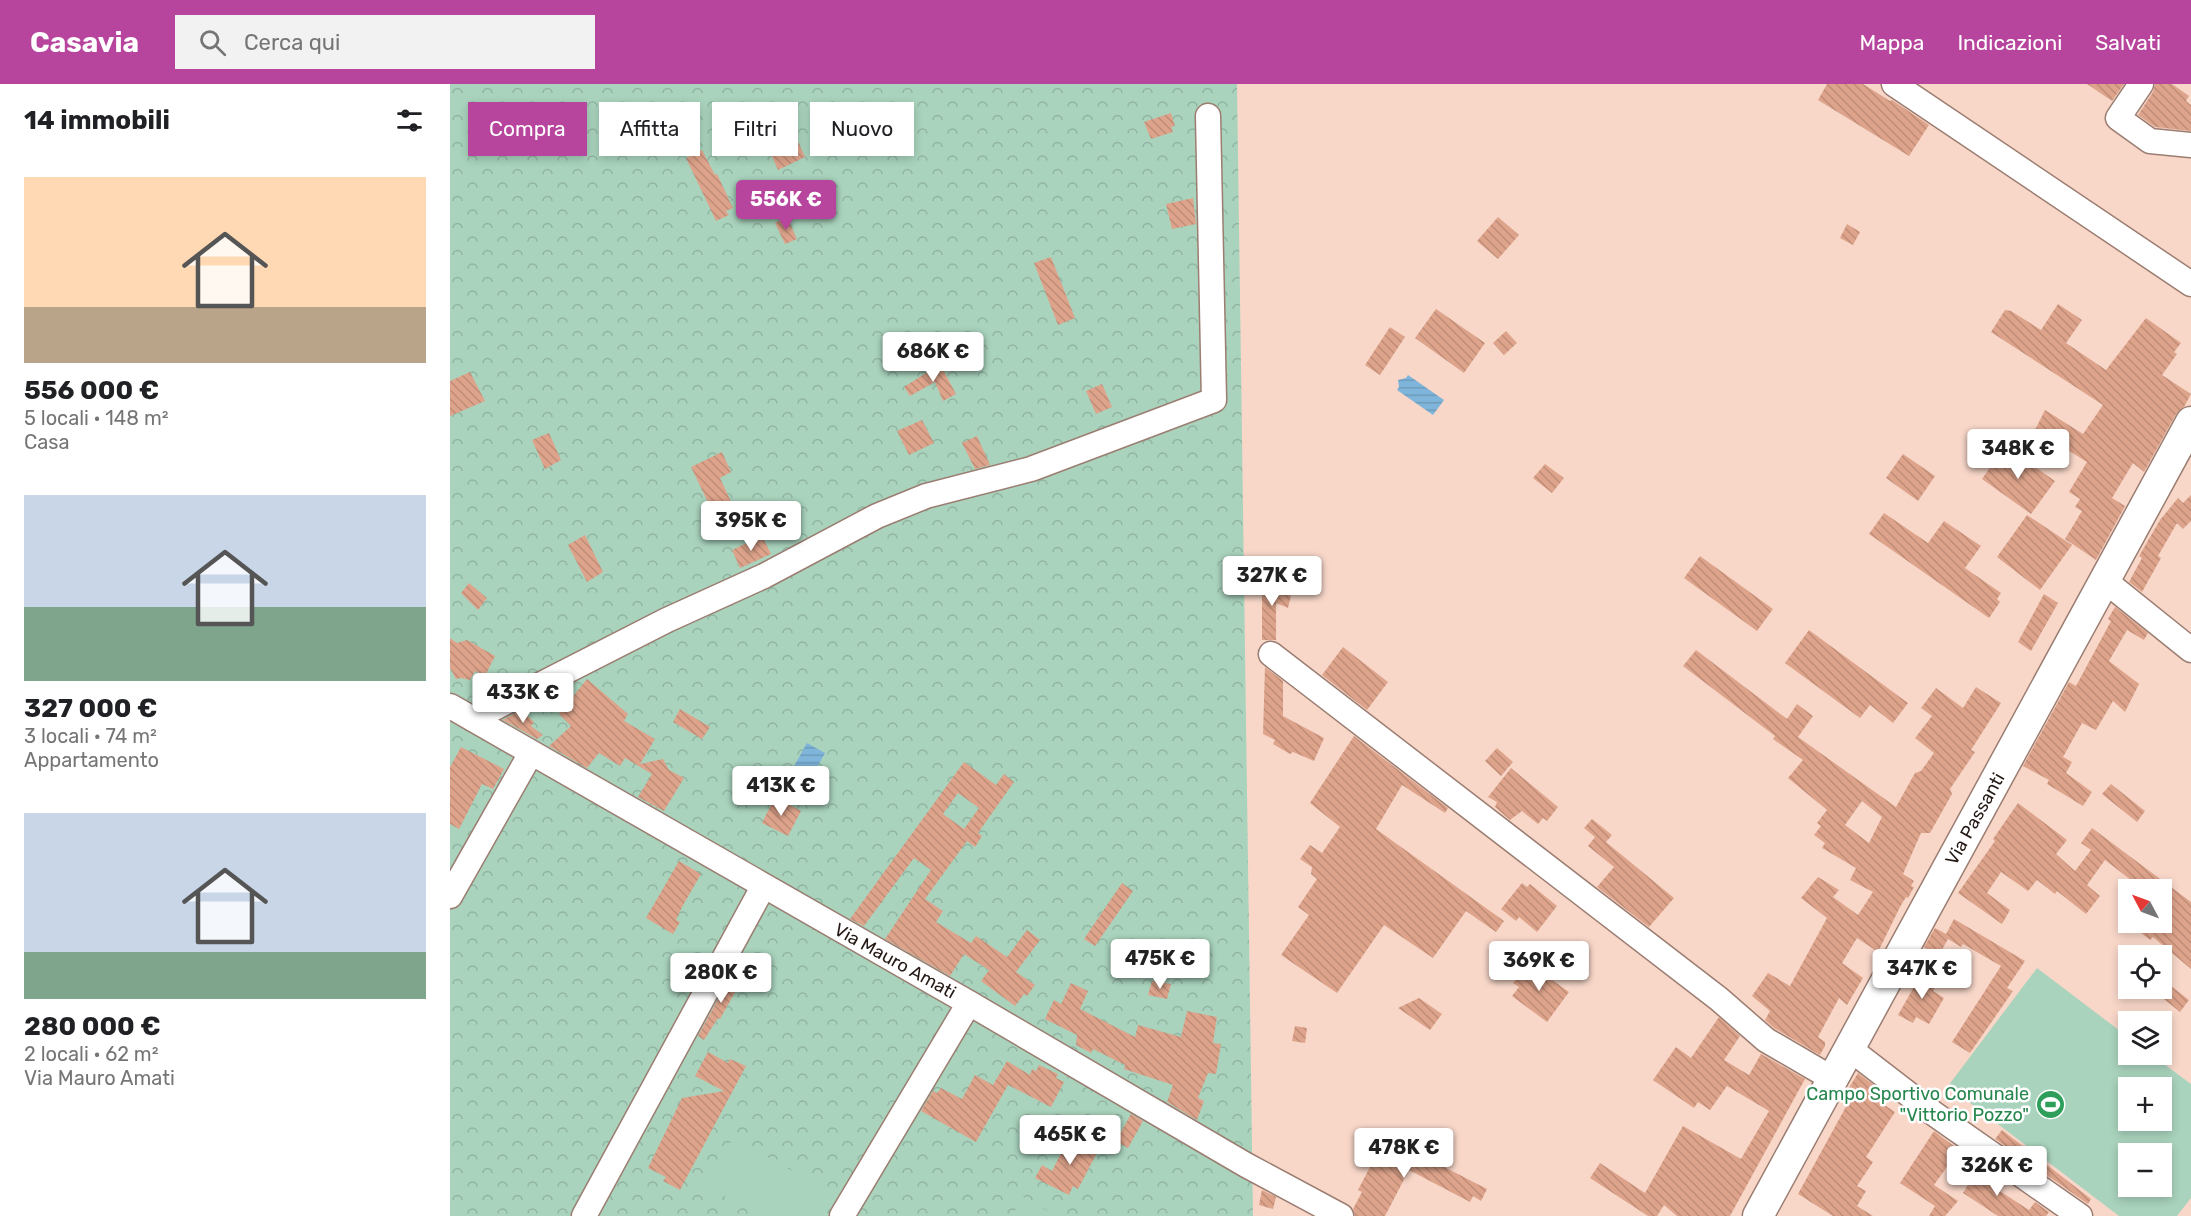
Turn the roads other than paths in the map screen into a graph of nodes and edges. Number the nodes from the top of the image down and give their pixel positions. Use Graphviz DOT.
graph roads {
  1 [pos="1894,84"];
  2 [pos="2141,84"];
  3 [pos="1208,116"];
  4 [pos="2191,145"];
  5 [pos="2191,284"];
  6 [pos="2191,422"];
  7 [pos="2104,580"];
  8 [pos="2191,650"];
  9 [pos="1271,654"];
  10 [pos="450,706"];
  11 [pos="473,719"];
  12 [pos="531,753"];
  13 [pos="763,886"];
  14 [pos="450,896"];
  15 [pos="969,1003"];
  16 [pos="1850,1049"];
  17 [pos="1833,1079"];
  18 [pos="584,1216"];
  19 [pos="842,1216"];
  20 [pos="1341,1216"];
  21 [pos="1758,1216"];
  22 [pos="2080,1216"];
  1 -- 5 [label="street"];
  2 -- 4 [label="street"];
  3 -- 11 [label="street"];
  6 -- 7 [label="main road, Via Passanti"];
  7 -- 8 [label="street"];
  7 -- 16 [label="main road, Via Passanti"];
  9 -- 17 [label="street"];
  10 -- 11 [label="street, Via Mauro Amati"];
  11 -- 12 [label="street, Via Mauro Amati"];
  12 -- 13 [label="street, Via Mauro Amati"];
  12 -- 14 [label="street"];
  13 -- 15 [label="street, Via Mauro Amati"];
  13 -- 18 [label="street"];
  15 -- 19 [label="street"];
  15 -- 20 [label="street, Via Mauro Amati"];
  16 -- 17 [label="main road, Via Passanti"];
  16 -- 22 [label="street"];
  17 -- 21 [label="main road, Via Passanti"];
}
